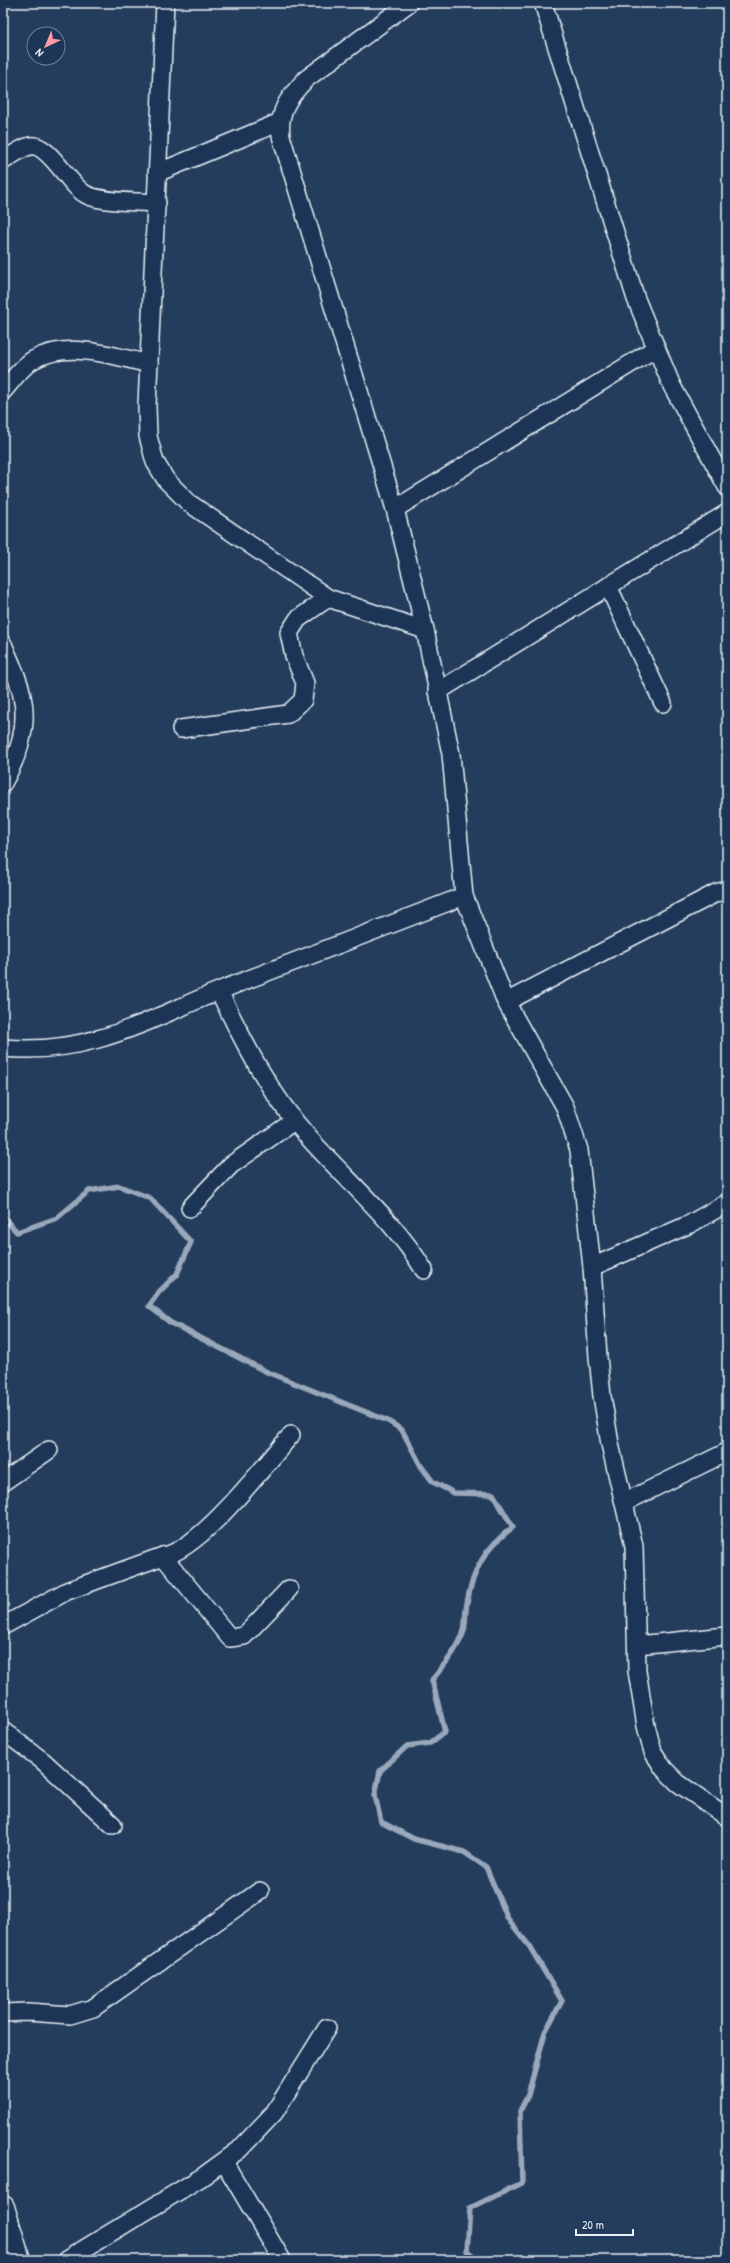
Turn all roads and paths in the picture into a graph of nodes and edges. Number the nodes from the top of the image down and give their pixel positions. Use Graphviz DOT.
graph roads {
  1 [pos="166,3"];
  2 [pos="409,3"];
  3 [pos="543,3"];
  4 [pos="280,122"];
  5 [pos="3,161"];
  6 [pos="157,173"];
  7 [pos="157,202"];
  8 [pos="656,348"];
  9 [pos="149,364"];
  10 [pos="6,385"];
  11 [pos="727,487"];
  12 [pos="395,509"];
  13 [pos="727,513"];
  14 [pos="608,586"];
  15 [pos="328,598"];
  16 [pos="425,630"];
  17 [pos="3,644"];
  18 [pos="437,692"];
  19 [pos="662,703"];
  20 [pos="181,729"];
  21 [pos="3,783"];
  22 [pos="727,890"];
  23 [pos="464,896"];
  24 [pos="219,991"];
  25 [pos="506,1002"];
  26 [pos="3,1048"];
  27 [pos="294,1121"];
  28 [pos="727,1203"];
  29 [pos="190,1208"];
  30 [pos="592,1267"];
  31 [pos="424,1270"];
  32 [pos="291,1435"];
  33 [pos="49,1450"];
  34 [pos="727,1452"];
  35 [pos="3,1482"];
  36 [pos="625,1502"];
  37 [pos="164,1556"];
  38 [pos="289,1589"];
  39 [pos="3,1626"];
  40 [pos="727,1636"];
  41 [pos="637,1645"];
  42 [pos="3,1731"];
  43 [pos="727,1817"];
  44 [pos="113,1825"];
  45 [pos="260,1891"];
  46 [pos="3,2013"];
  47 [pos="327,2028"];
  48 [pos="224,2162"];
  49 [pos="3,2207"];
  50 [pos="19,2260"];
  51 [pos="66,2260"];
  52 [pos="282,2260"];
  1 -- 6 [label="street"];
  2 -- 4 [label="street"];
  3 -- 8 [label="street"];
  4 -- 6 [label="street"];
  4 -- 12 [label="street"];
  5 -- 7 [label="street"];
  6 -- 7 [label="street"];
  7 -- 9 [label="street"];
  8 -- 11 [label="street"];
  8 -- 12 [label="street"];
  9 -- 10 [label="street"];
  9 -- 15 [label="street"];
  12 -- 16 [label="street"];
  13 -- 14 [label="street"];
  14 -- 18 [label="street"];
  14 -- 19 [label="street"];
  15 -- 16 [label="street"];
  15 -- 20 [label="street"];
  16 -- 18 [label="street"];
  17 -- 21 [label="street"];
  18 -- 23 [label="street"];
  22 -- 25 [label="street"];
  23 -- 24 [label="street"];
  23 -- 25 [label="street"];
  24 -- 26 [label="street"];
  24 -- 27 [label="street"];
  25 -- 30 [label="street"];
  27 -- 29 [label="street"];
  27 -- 31 [label="street"];
  28 -- 30 [label="street"];
  30 -- 36 [label="street"];
  32 -- 37 [label="street"];
  33 -- 35 [label="street"];
  34 -- 36 [label="street"];
  36 -- 41 [label="street"];
  37 -- 38 [label="street"];
  37 -- 39 [label="street"];
  40 -- 41 [label="street"];
  41 -- 43 [label="street"];
  42 -- 44 [label="street"];
  45 -- 46 [label="street"];
  47 -- 48 [label="street"];
  48 -- 51 [label="street"];
  48 -- 52 [label="street"];
  49 -- 50 [label="street"];
}
